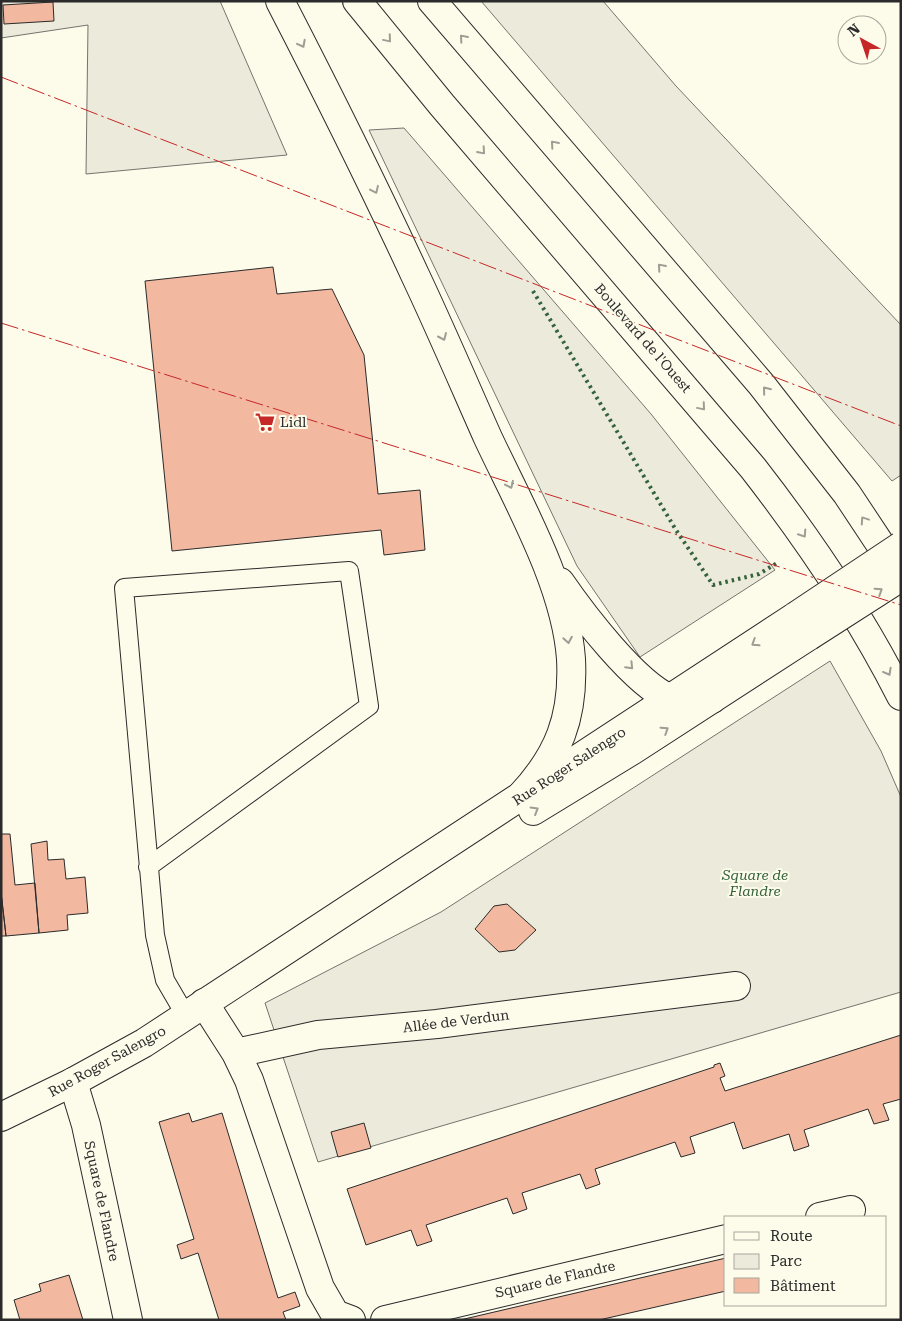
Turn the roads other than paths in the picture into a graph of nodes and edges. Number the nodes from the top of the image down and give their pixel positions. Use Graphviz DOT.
graph roads {
  1 [pos="280,1"];
  2 [pos="357,1"];
  3 [pos="432,1"];
  4 [pos="901,546"];
  5 [pos="545,560"];
  6 [pos="901,576"];
  7 [pos="802,626"];
  8 [pos="901,696"];
  9 [pos="671,698"];
  10 [pos="712,699"];
  11 [pos="519,798"];
  12 [pos="148,867"];
  13 [pos="236,984"];
  14 [pos="736,986"];
  15 [pos="195,1010"];
  16 [pos="236,1052"];
  17 [pos="73,1082"];
  18 [pos="1,1117"];
  19 [pos="851,1210"];
  20 [pos="824,1216"];
  21 [pos="724,1239"];
  22 [pos="128,1320"];
  23 [pos="351,1320"];
  24 [pos="385,1320"];
  1 -- 5 [label="main road, one-way"];
  2 -- 8 [label="main road, Boulevard de l'Ouest, one-way"];
  6 -- 3 [label="main road, one-way"];
  4 -- 7 [label="main road, Rue Roger Salengro, bridge"];
  5 -- 9 [label="main road, one-way"];
  5 -- 11 [label="main road, one-way"];
  7 -- 6 [label="main road, Rue Roger Salengro, one-way, bridge"];
  7 -- 9 [label="main road, Rue Roger Salengro, one-way"];
  7 -- 10 [label="main road, Rue Roger Salengro"];
  9 -- 10 [label="main road"];
  9 -- 11 [label="main road, Rue Roger Salengro"];
  13 -- 10 [label="main road, Rue Roger Salengro, one-way"];
  11 -- 13 [label="main road, Rue Roger Salengro"];
  12 -- 12 [label="lane"];
  12 -- 15 [label="lane"];
  13 -- 15 [label="main road, Rue Roger Salengro"];
  14 -- 16 [label="main road, Allée de Verdun"];
  15 -- 16 [label="main road"];
  15 -- 17 [label="main road, Rue Roger Salengro"];
  16 -- 23 [label="main road"];
  17 -- 18 [label="main road, Rue Roger Salengro"];
  17 -- 22 [label="main road, Square de Flandre"];
  19 -- 20 [label="main road"];
  21 -- 24 [label="main road, Square de Flandre"];
}
